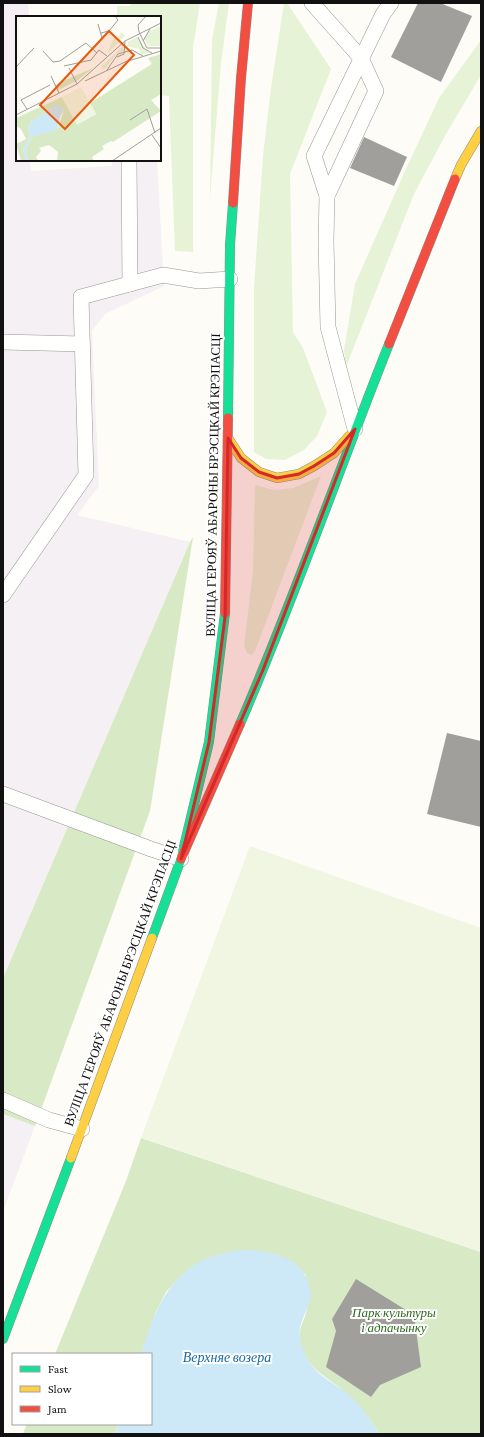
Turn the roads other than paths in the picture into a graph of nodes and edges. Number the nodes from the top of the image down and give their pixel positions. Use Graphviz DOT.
graph roads {
  1 [pos="248,3"];
  2 [pos="312,3"];
  3 [pos="391,3"];
  4 [pos="361,58"];
  5 [pos="481,131"];
  6 [pos="129,161"];
  7 [pos="327,196"];
  8 [pos="230,279"];
  9 [pos="130,284"];
  10 [pos="3,342"];
  11 [pos="82,344"];
  12 [pos="355,429"];
  13 [pos="228,438"];
  14 [pos="3,594"];
  15 [pos="3,794"];
  16 [pos="181,859"];
  17 [pos="3,1100"];
  18 [pos="82,1129"];
  19 [pos="3,1339"];
  1 -- 8 [label="main road, ВУЛІЦА ГЕРОЯЎ АБАРОНЫ БРЭСЦКАЙ КРЭПАСЦІ"];
  2 -- 4 [label="lane"];
  3 -- 4 [label="lane"];
  4 -- 7 [label="lane"];
  4 -- 7 [label="lane"];
  5 -- 12 [label="main road"];
  6 -- 9 [label="lane"];
  7 -- 12 [label="lane"];
  8 -- 9 [label="lane"];
  8 -- 13 [label="main road, ВУЛІЦА ГЕРОЯЎ АБАРОНЫ БРЭСЦКАЙ КРЭПАСЦІ"];
  9 -- 11 [label="lane"];
  10 -- 11 [label="lane"];
  11 -- 14 [label="lane"];
  12 -- 13 [label="main road"];
  12 -- 16 [label="main road"];
  13 -- 16 [label="main road, ВУЛІЦА ГЕРОЯЎ АБАРОНЫ БРЭСЦКАЙ КРЭПАСЦІ"];
  15 -- 16 [label="lane"];
  16 -- 18 [label="main road, ВУЛІЦА ГЕРОЯЎ АБАРОНЫ БРЭСЦКАЙ КРЭПАСЦІ"];
  17 -- 18 [label="lane"];
  18 -- 19 [label="main road, ВУЛІЦА ГЕРОЯЎ АБАРОНЫ БРЭСЦКАЙ КРЭПАСЦІ"];
}
